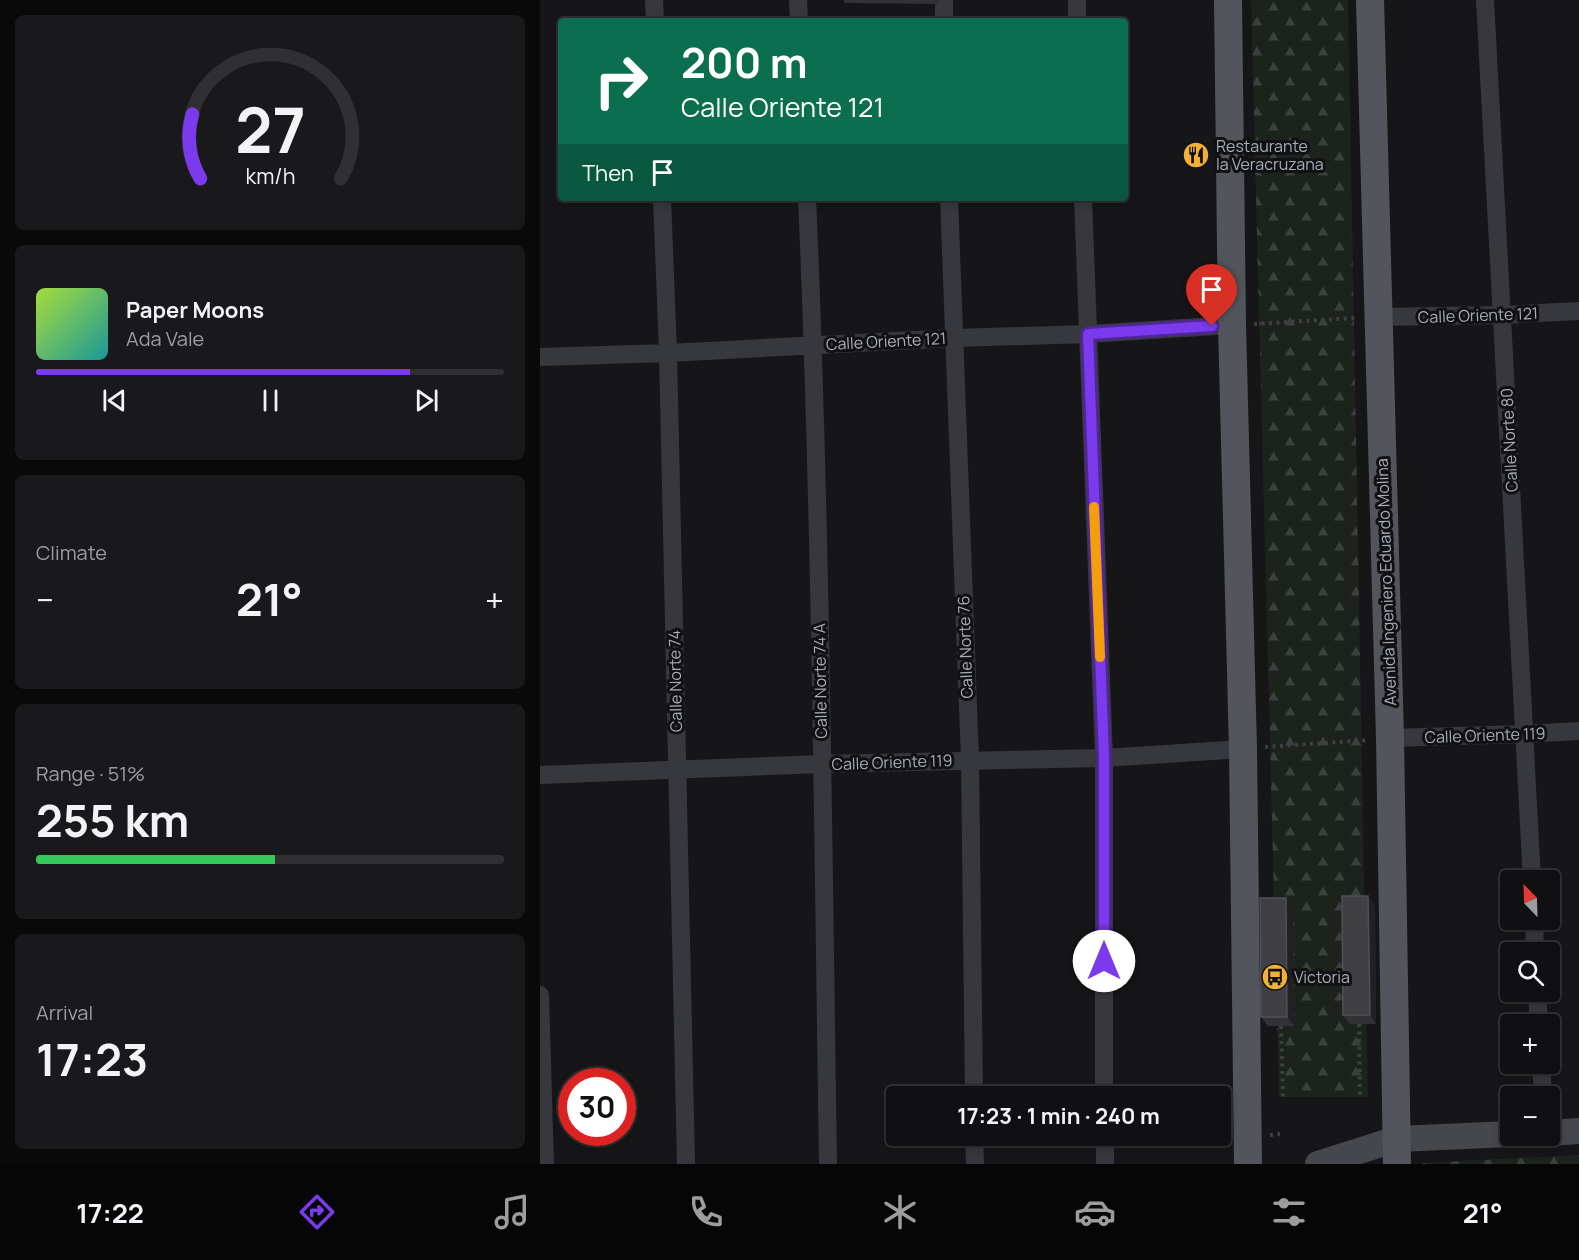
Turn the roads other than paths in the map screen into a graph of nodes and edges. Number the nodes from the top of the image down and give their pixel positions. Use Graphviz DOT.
graph roads {
  1 [pos="654,0"];
  2 [pos="798,0"];
  3 [pos="944,0"];
  4 [pos="1077,0"];
  5 [pos="1228,0"];
  6 [pos="1370,0"];
  7 [pos="1485,0"];
  8 [pos="655,18"];
  9 [pos="799,18"];
  10 [pos="944,18"];
  11 [pos="1077,18"];
  12 [pos="662,201"];
  13 [pos="807,201"];
  14 [pos="950,201"];
  15 [pos="1083,201"];
  16 [pos="1579,311"];
  17 [pos="1502,315"];
  18 [pos="1378,317"];
  19 [pos="1233,325"];
  20 [pos="1088,334"];
  21 [pos="954,338"];
  22 [pos="813,344"];
  23 [pos="668,353"];
  24 [pos="540,357"];
  25 [pos="1579,731"];
  26 [pos="1524,734"];
  27 [pos="1390,738"];
  28 [pos="1243,749"];
  29 [pos="1104,758"];
  30 [pos="970,760"];
  31 [pos="822,764"];
  32 [pos="677,770"];
  33 [pos="540,775"];
  34 [pos="1531,870"];
  35 [pos="540,995"];
  36 [pos="974,1086"];
  37 [pos="1104,1086"];
  38 [pos="1579,1131"];
  39 [pos="1560,1132"];
  40 [pos="1500,1136"];
  41 [pos="974,1146"];
  42 [pos="1105,1146"];
  43 [pos="1397,1152"];
  44 [pos="545,1164"];
  45 [pos="686,1164"];
  46 [pos="828,1164"];
  47 [pos="975,1164"];
  48 [pos="1105,1164"];
  49 [pos="1248,1164"];
  50 [pos="1318,1164"];
  1 -- 8 [label="street"];
  2 -- 9 [label="street"];
  3 -- 10 [label="street"];
  4 -- 11 [label="street"];
  5 -- 19 [label="main road"];
  6 -- 18 [label="main road, Avenida Ingeniero Eduardo Molina"];
  7 -- 17 [label="street, Calle Norte 80"];
  12 -- 23 [label="street, Calle Norte 74"];
  13 -- 22 [label="street, Calle Norte 74 A"];
  14 -- 21 [label="street, Calle Norte 76"];
  15 -- 20 [label="street"];
  16 -- 17 [label="street, Calle Oriente 121"];
  17 -- 18 [label="street, Calle Oriente 121"];
  17 -- 26 [label="street, Calle Norte 80"];
  18 -- 27 [label="main road, Avenida Ingeniero Eduardo Molina"];
  19 -- 20 [label="street, Calle Oriente 121"];
  19 -- 28 [label="main road"];
  20 -- 21 [label="street, Calle Oriente 121"];
  20 -- 29 [label="street"];
  21 -- 22 [label="street, Calle Oriente 121"];
  21 -- 30 [label="street, Calle Norte 76"];
  22 -- 23 [label="street, Calle Oriente 121"];
  22 -- 31 [label="street, Calle Norte 74 A"];
  23 -- 24 [label="street, Calle Oriente 121"];
  23 -- 32 [label="street, Calle Norte 74"];
  25 -- 26 [label="street, Calle Oriente 119"];
  26 -- 27 [label="street, Calle Oriente 119"];
  26 -- 34 [label="street, Calle Norte 80"];
  27 -- 43 [label="main road, Avenida Ingeniero Eduardo Molina"];
  28 -- 29 [label="street, Calle Oriente 119"];
  28 -- 49 [label="main road"];
  29 -- 30 [label="street, Calle Oriente 119"];
  29 -- 37 [label="street"];
  30 -- 31 [label="street, Calle Oriente 119"];
  30 -- 36 [label="street, Calle Norte 76"];
  31 -- 32 [label="street, Calle Oriente 119"];
  31 -- 46 [label="street, Calle Norte 74 A"];
  32 -- 33 [label="street, Calle Oriente 119"];
  32 -- 45 [label="street, Calle Norte 74"];
  35 -- 44 [label="street"];
  38 -- 39 [label="street"];
  40 -- 43 [label="street"];
  41 -- 47 [label="street"];
  42 -- 48 [label="street"];
  43 -- 50 [label="street"];
}
